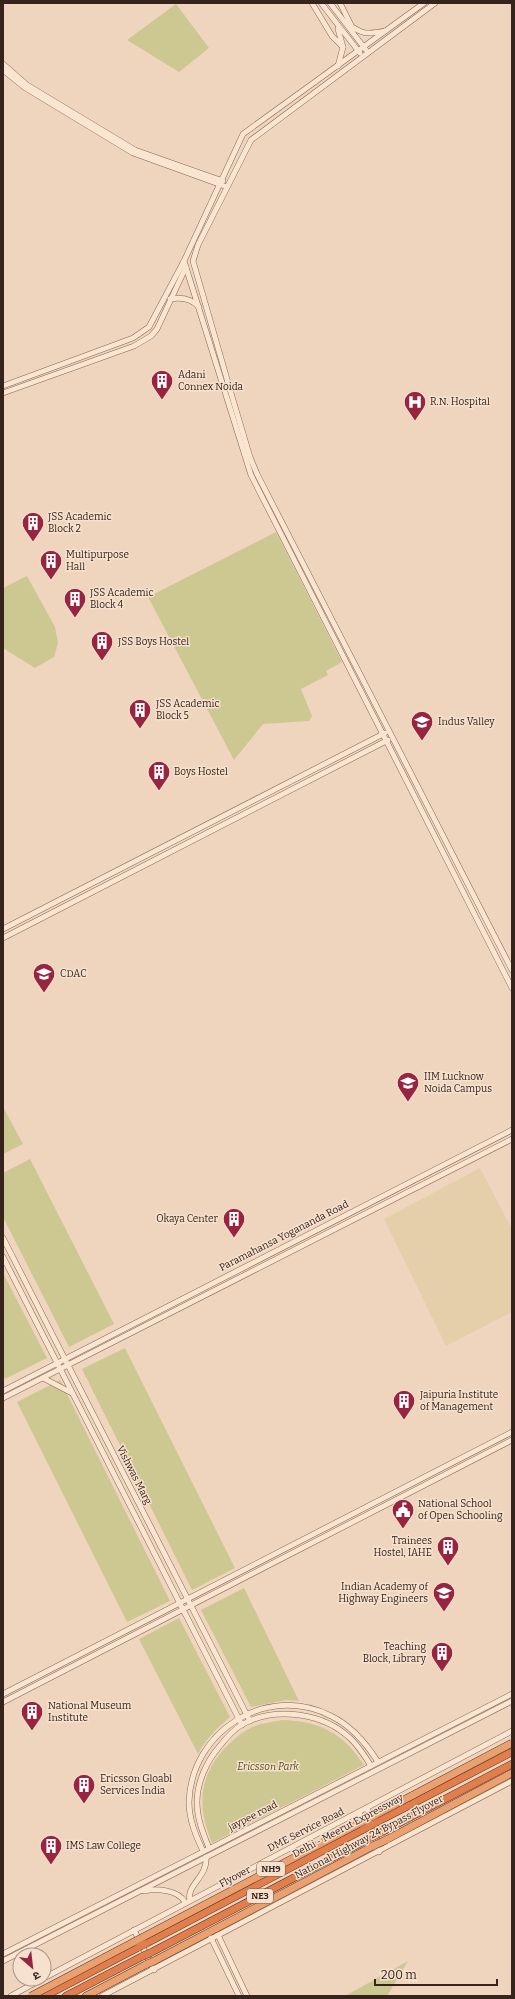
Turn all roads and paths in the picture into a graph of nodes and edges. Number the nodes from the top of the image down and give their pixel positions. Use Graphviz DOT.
graph roads {
  1 [pos="312,3"];
  2 [pos="321,3"];
  3 [pos="330,3"];
  4 [pos="340,3"];
  5 [pos="424,3"];
  6 [pos="435,3"];
  7 [pos="341,18"];
  8 [pos="336,23"];
  9 [pos="352,27"];
  10 [pos="386,31"];
  11 [pos="344,47"];
  12 [pos="364,48"];
  13 [pos="368,53"];
  14 [pos="360,54"];
  15 [pos="3,64"];
  16 [pos="338,66"];
  17 [pos="3,70"];
  18 [pos="220,182"];
  19 [pos="228,185"];
  20 [pos="184,261"];
  21 [pos="186,268"];
  22 [pos="170,299"];
  23 [pos="200,308"];
  24 [pos="3,386"];
  25 [pos="3,393"];
  26 [pos="388,731"];
  27 [pos="382,734"];
  28 [pos="392,738"];
  29 [pos="385,741"];
  30 [pos="3,929"];
  31 [pos="3,938"];
  32 [pos="512,970"];
  33 [pos="512,974"];
  34 [pos="506,977"];
  35 [pos="512,988"];
  36 [pos="512,1130"];
  37 [pos="512,1139"];
  38 [pos="3,1238"];
  39 [pos="3,1257"];
  40 [pos="65,1359"];
  41 [pos="57,1363"];
  42 [pos="68,1365"];
  43 [pos="60,1369"];
  44 [pos="44,1378"];
  45 [pos="3,1390"];
  46 [pos="72,1393"];
  47 [pos="3,1398"];
  48 [pos="512,1432"];
  49 [pos="512,1440"];
  50 [pos="188,1599"];
  51 [pos="180,1603"];
  52 [pos="191,1605"];
  53 [pos="183,1609"];
  54 [pos="3,1694"];
  55 [pos="512,1694"];
  56 [pos="512,1701"];
  57 [pos="3,1702"];
  58 [pos="476,1712"];
  59 [pos="247,1714"];
  60 [pos="238,1718"];
  61 [pos="479,1718"];
  62 [pos="250,1721"];
  63 [pos="242,1725"];
  64 [pos="512,1731"];
  65 [pos="512,1743"];
  66 [pos="512,1752"];
  67 [pos="378,1762"];
  68 [pos="512,1764"];
  69 [pos="371,1766"];
  70 [pos="512,1773"];
  71 [pos="512,1781"];
  72 [pos="286,1809"];
  73 [pos="367,1809"];
  74 [pos="359,1813"];
  75 [pos="289,1814"];
  76 [pos="209,1848"];
  77 [pos="387,1848"];
  78 [pos="203,1851"];
  79 [pos="379,1852"];
  80 [pos="206,1857"];
  81 [pos="136,1893"];
  82 [pos="187,1901"];
  83 [pos="134,1930"];
  84 [pos="218,1935"];
  85 [pos="211,1938"];
  86 [pos="3,1954"];
  87 [pos="3,1961"];
  88 [pos="154,1970"];
  89 [pos="52,1973"];
  90 [pos="27,1987"];
  91 [pos="11,1996"];
  92 [pos="31,1996"];
  93 [pos="46,1996"];
  94 [pos="66,1996"];
  95 [pos="86,1996"];
  96 [pos="102,1996"];
  97 [pos="239,1996"];
  98 [pos="247,1996"];
  1 -- 11 [label="street"];
  2 -- 8 [label="street"];
  3 -- 7 [label="street"];
  4 -- 9 [label="street"];
  5 -- 10 [label="street"];
  6 -- 13 [label="street"];
  7 -- 9 [label="street"];
  7 -- 12 [label="street"];
  8 -- 11 [label="street"];
  8 -- 14 [label="street"];
  9 -- 10 [label="street"];
  10 -- 12 [label="street"];
  11 -- 16 [label="street"];
  12 -- 13 [label="street"];
  12 -- 14 [label="street"];
  13 -- 14 [label="street"];
  14 -- 16 [label="street"];
  14 -- 19 [label="street"];
  15 -- 18 [label="street"];
  16 -- 18 [label="street"];
  17 -- 18 [label="street"];
  18 -- 19 [label="street"];
  18 -- 20 [label="street"];
  19 -- 26 [label="street"];
  20 -- 21 [label="street"];
  20 -- 24 [label="street"];
  21 -- 22 [label="street"];
  21 -- 23 [label="street"];
  22 -- 23 [label="street"];
  22 -- 25 [label="street"];
  23 -- 27 [label="street"];
  26 -- 27 [label="street"];
  26 -- 28 [label="street"];
  27 -- 29 [label="street"];
  27 -- 30 [label="street"];
  28 -- 29 [label="street"];
  28 -- 32 [label="street"];
  29 -- 31 [label="street"];
  29 -- 34 [label="street"];
  33 -- 34 [label="street"];
  34 -- 35 [label="street"];
  36 -- 40 [label="street, Paramahansa Yogananda Road"];
  37 -- 42 [label="street, Paramahansa Yogananda Road"];
  38 -- 40 [label="street, Vishwas Marg"];
  39 -- 41 [label="street, Vishwas Marg"];
  40 -- 41 [label="street, Paramahansa Yogananda Road"];
  40 -- 42 [label="street, Vishwas Marg"];
  41 -- 43 [label="street, Vishwas Marg"];
  41 -- 45 [label="street, Paramahansa Yogananda Road"];
  42 -- 43 [label="street, Paramahansa Yogananda Road"];
  42 -- 50 [label="street, Vishwas Marg"];
  43 -- 44 [label="street, Paramahansa Yogananda Road"];
  43 -- 46 [label="street, Vishwas Marg"];
  44 -- 46 [label="street"];
  44 -- 47 [label="street, Paramahansa Yogananda Road"];
  46 -- 51 [label="street, Vishwas Marg"];
  48 -- 50 [label="street"];
  49 -- 52 [label="street"];
  50 -- 51 [label="street"];
  50 -- 52 [label="street, Vishwas Marg"];
  51 -- 53 [label="street, Vishwas Marg"];
  51 -- 54 [label="street"];
  52 -- 53 [label="street"];
  52 -- 59 [label="street, Vishwas Marg"];
  53 -- 57 [label="street"];
  53 -- 60 [label="street, Vishwas Marg"];
  55 -- 58 [label="street, jaypee road"];
  56 -- 61 [label="street"];
  58 -- 61 [label="street"];
  58 -- 67 [label="street, jaypee road"];
  59 -- 60 [label="street"];
  59 -- 62 [label="street, Vishwas Marg"];
  59 -- 67 [label="street"];
  60 -- 63 [label="street, Vishwas Marg"];
  60 -- 78 [label="street"];
  61 -- 75 [label="street"];
  62 -- 63 [label="street"];
  62 -- 69 [label="street"];
  63 -- 76 [label="street"];
  64 -- 73 [label="street, DME Service Road"];
  65 -- 92 [label="highway, Flyover / NH9, bridge"];
  66 -- 93 [label="highway, Delhi - Meerut Expressway / NE3, bridge"];
  67 -- 69 [label="street, jaypee road"];
  68 -- 94 [label="highway, Delhi - Meerut Expressway / NE3, bridge"];
  69 -- 72 [label="street, jaypee road"];
  70 -- 95 [label="highway, National Highway 24 Bypass Flyover, bridge"];
  71 -- 77 [label="street"];
  72 -- 75 [label="street"];
  72 -- 76 [label="street, jaypee road"];
  73 -- 74 [label="street, DME Service Road"];
  73 -- 77 [label="street"];
  74 -- 79 [label="street"];
  74 -- 82 [label="street, DME Service Road"];
  75 -- 80 [label="street"];
  76 -- 78 [label="street, jaypee road"];
  77 -- 79 [label="street"];
  78 -- 86 [label="street, jaypee road"];
  79 -- 84 [label="street"];
  80 -- 81 [label="street"];
  80 -- 82 [label="street"];
  81 -- 82 [label="street"];
  81 -- 87 [label="street"];
  82 -- 83 [label="street, DME Service Road"];
  83 -- 88 [label="street"];
  83 -- 89 [label="street, DME Service Road"];
  84 -- 85 [label="street"];
  84 -- 98 [label="street"];
  85 -- 88 [label="street"];
  85 -- 97 [label="street"];
  88 -- 96 [label="street"];
  90 -- 91 [label="street, DME Service Road"];
}
